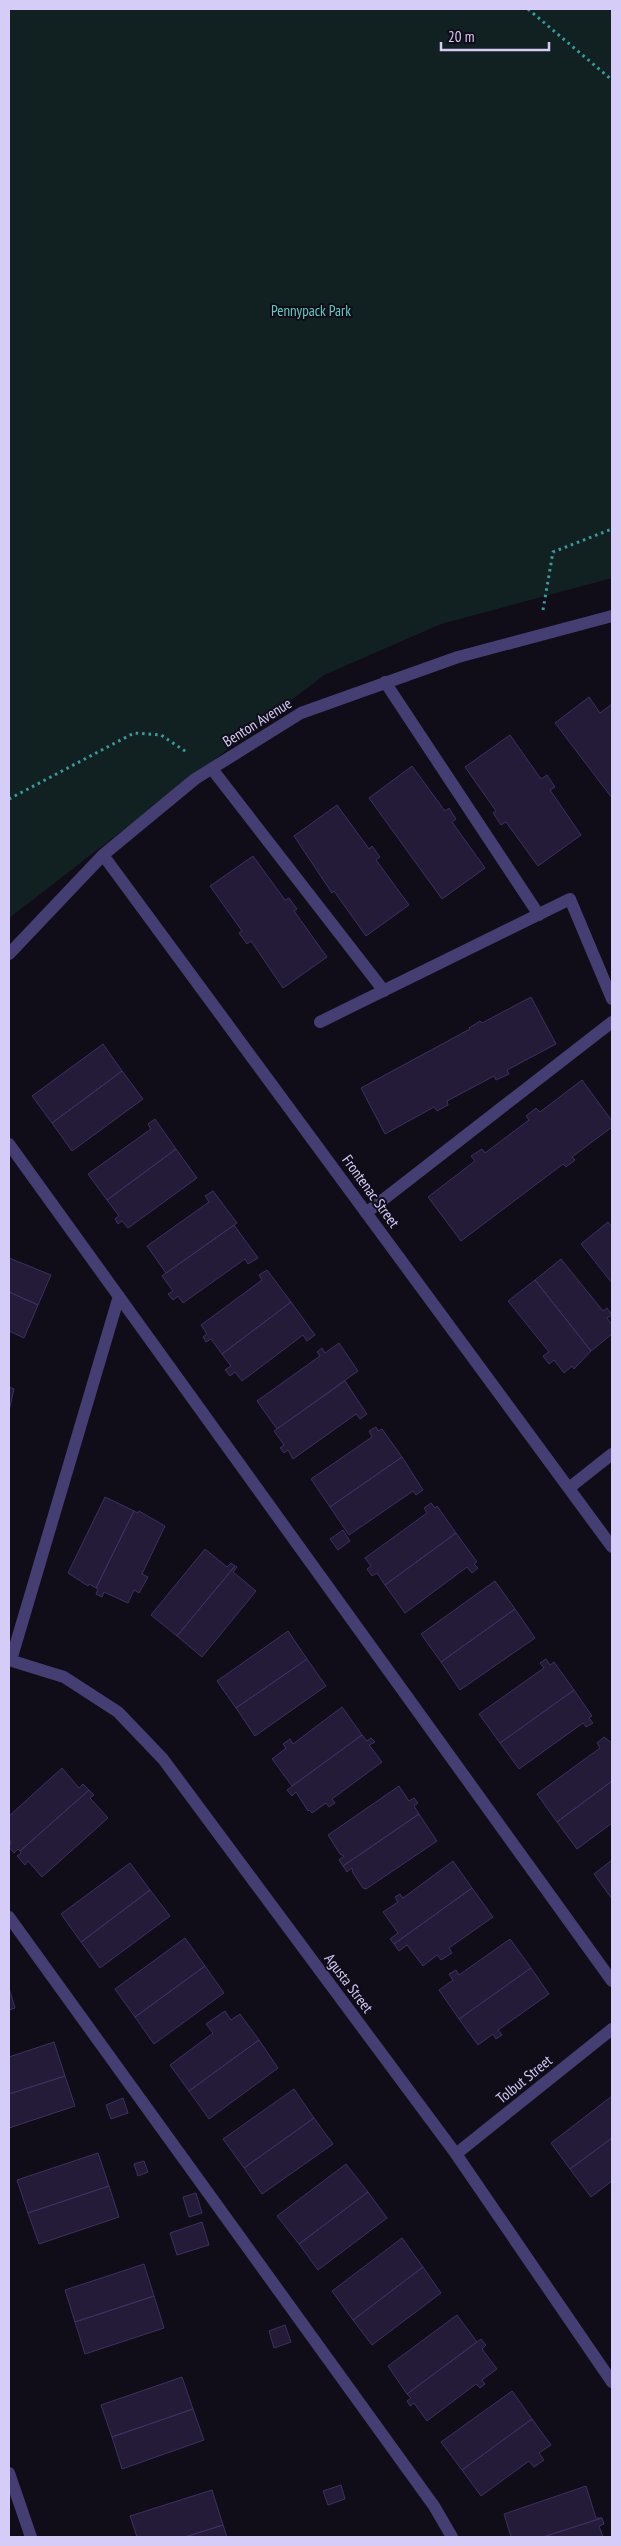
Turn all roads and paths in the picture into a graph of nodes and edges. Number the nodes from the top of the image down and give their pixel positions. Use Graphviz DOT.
graph roads {
  1 [pos="528,9"];
  2 [pos="612,80"];
  3 [pos="612,529"];
  4 [pos="612,616"];
  5 [pos="538,636"];
  6 [pos="386,682"];
  7 [pos="212,769"];
  8 [pos="9,799"];
  9 [pos="103,855"];
  10 [pos="540,914"];
  11 [pos="9,954"];
  12 [pos="384,991"];
  13 [pos="612,999"];
  14 [pos="320,1022"];
  15 [pos="612,1022"];
  16 [pos="9,1144"];
  17 [pos="366,1213"];
  18 [pos="119,1296"];
  19 [pos="612,1454"];
  20 [pos="569,1488"];
  21 [pos="612,1547"];
  22 [pos="10,1660"];
  23 [pos="9,1917"];
  24 [pos="612,1981"];
  25 [pos="612,2029"];
  26 [pos="456,2154"];
  27 [pos="612,2382"];
  28 [pos="9,2473"];
  29 [pos="31,2537"];
  30 [pos="452,2537"];
  1 -- 2 [label="path"];
  3 -- 5 [label="path"];
  4 -- 5 [label="street, Benton Avenue"];
  5 -- 6 [label="street, Benton Avenue"];
  6 -- 7 [label="street, Benton Avenue"];
  6 -- 10 [label="street"];
  7 -- 8 [label="path"];
  7 -- 9 [label="street, Benton Avenue"];
  7 -- 12 [label="street"];
  9 -- 11 [label="street, Benton Avenue"];
  9 -- 17 [label="street, Frontenac Street"];
  10 -- 12 [label="street"];
  10 -- 13 [label="street"];
  12 -- 14 [label="street"];
  15 -- 17 [label="street"];
  16 -- 18 [label="street"];
  17 -- 20 [label="street, Frontenac Street"];
  18 -- 22 [label="street"];
  18 -- 24 [label="street"];
  19 -- 20 [label="street"];
  20 -- 21 [label="street, Frontenac Street"];
  22 -- 26 [label="street, Agusta Street"];
  23 -- 30 [label="street"];
  25 -- 26 [label="street, Tolbut Street"];
  26 -- 27 [label="street, Agusta Street"];
  28 -- 29 [label="street"];
}
